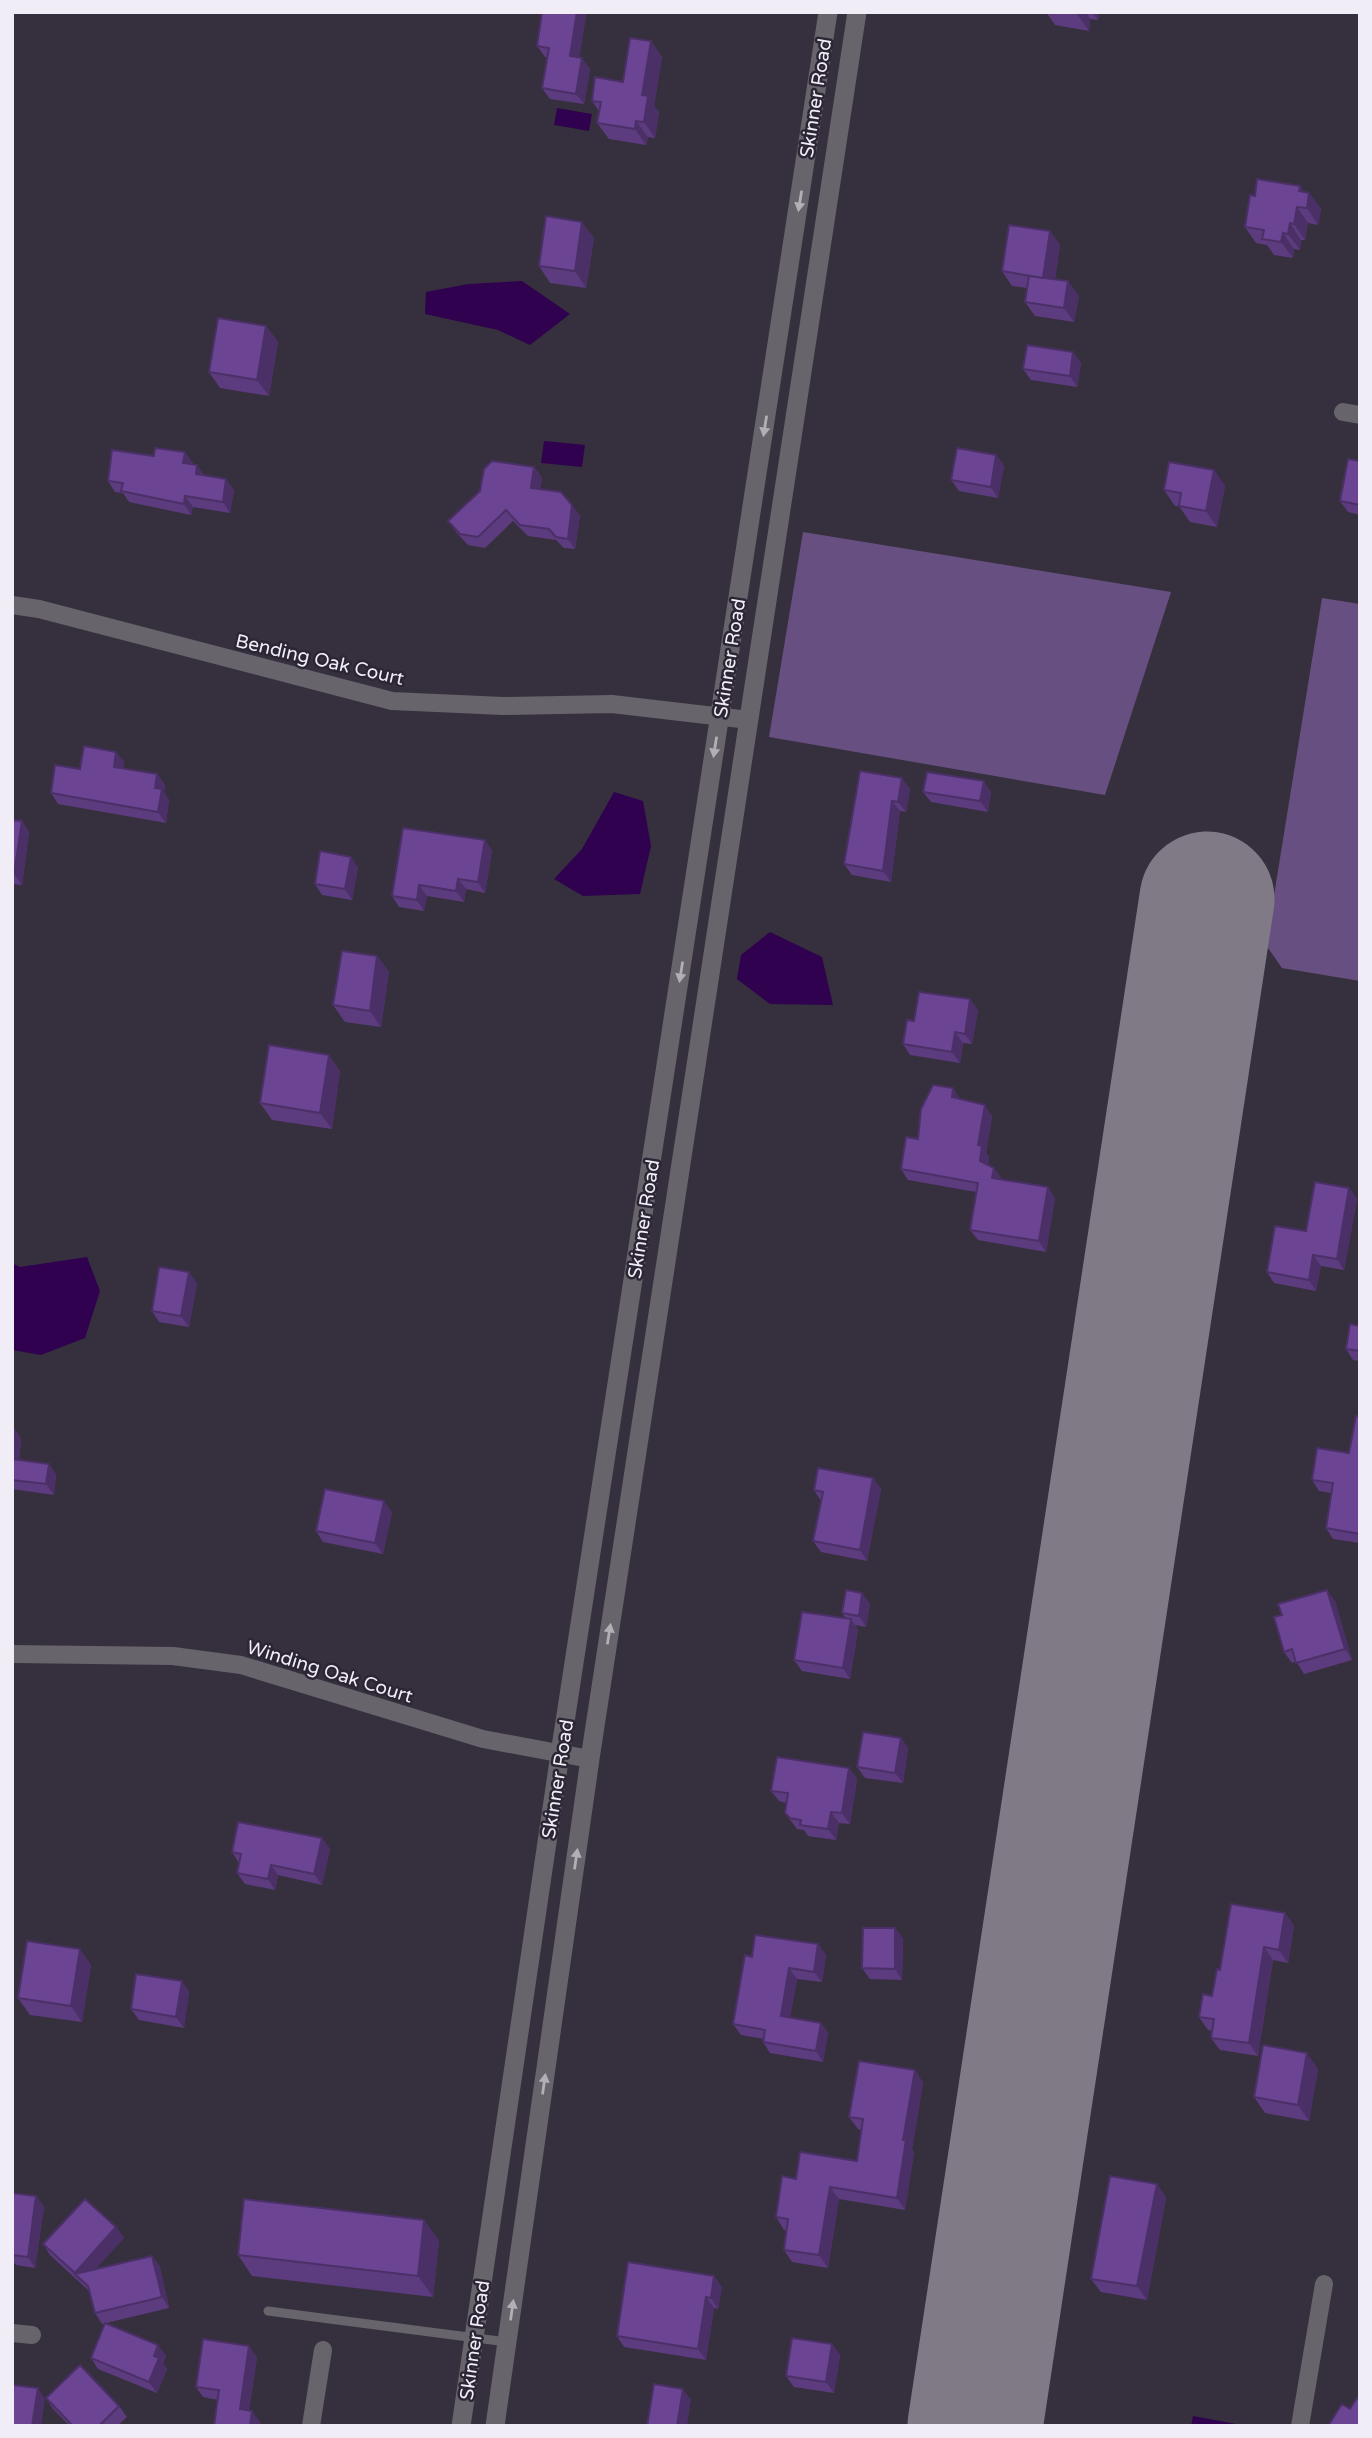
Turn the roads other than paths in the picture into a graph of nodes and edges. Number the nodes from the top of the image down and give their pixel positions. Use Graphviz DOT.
graph roads {
  1 [pos="828,12"];
  2 [pos="857,12"];
  3 [pos="815,102"];
  4 [pos="842,106"];
  5 [pos="12,605"];
  6 [pos="720,715"];
  7 [pos="749,720"];
  8 [pos="12,1654"];
  9 [pos="560,1754"];
  10 [pos="590,1759"];
  11 [pos="1324,2284"];
  12 [pos="268,2311"];
  13 [pos="12,2333"];
  14 [pos="32,2335"];
  15 [pos="474,2337"];
  16 [pos="507,2342"];
  17 [pos="323,2350"];
  18 [pos="311,2426"];
  19 [pos="461,2426"];
  20 [pos="495,2426"];
  21 [pos="1300,2426"];
  1 -- 3 [label="street, Skinner Road"];
  2 -- 4 [label="street, Skinner Road"];
  3 -- 4 [label="street"];
  3 -- 6 [label="street, Skinner Road, one-way"];
  4 -- 7 [label="street, Skinner Road"];
  5 -- 6 [label="street, Bending Oak Court"];
  6 -- 7 [label="street, Bending Oak Court"];
  6 -- 9 [label="street, Skinner Road, one-way"];
  10 -- 7 [label="street, Skinner Road, one-way"];
  8 -- 9 [label="street, Winding Oak Court"];
  9 -- 10 [label="street, Winding Oak Court"];
  9 -- 15 [label="street, Skinner Road"];
  16 -- 10 [label="street, Skinner Road, one-way"];
  11 -- 21 [label="street"];
  12 -- 15 [label="lane"];
  13 -- 14 [label="street"];
  15 -- 16 [label="lane"];
  15 -- 19 [label="street, Skinner Road"];
  16 -- 20 [label="street, Skinner Road"];
  17 -- 18 [label="street"];
}
